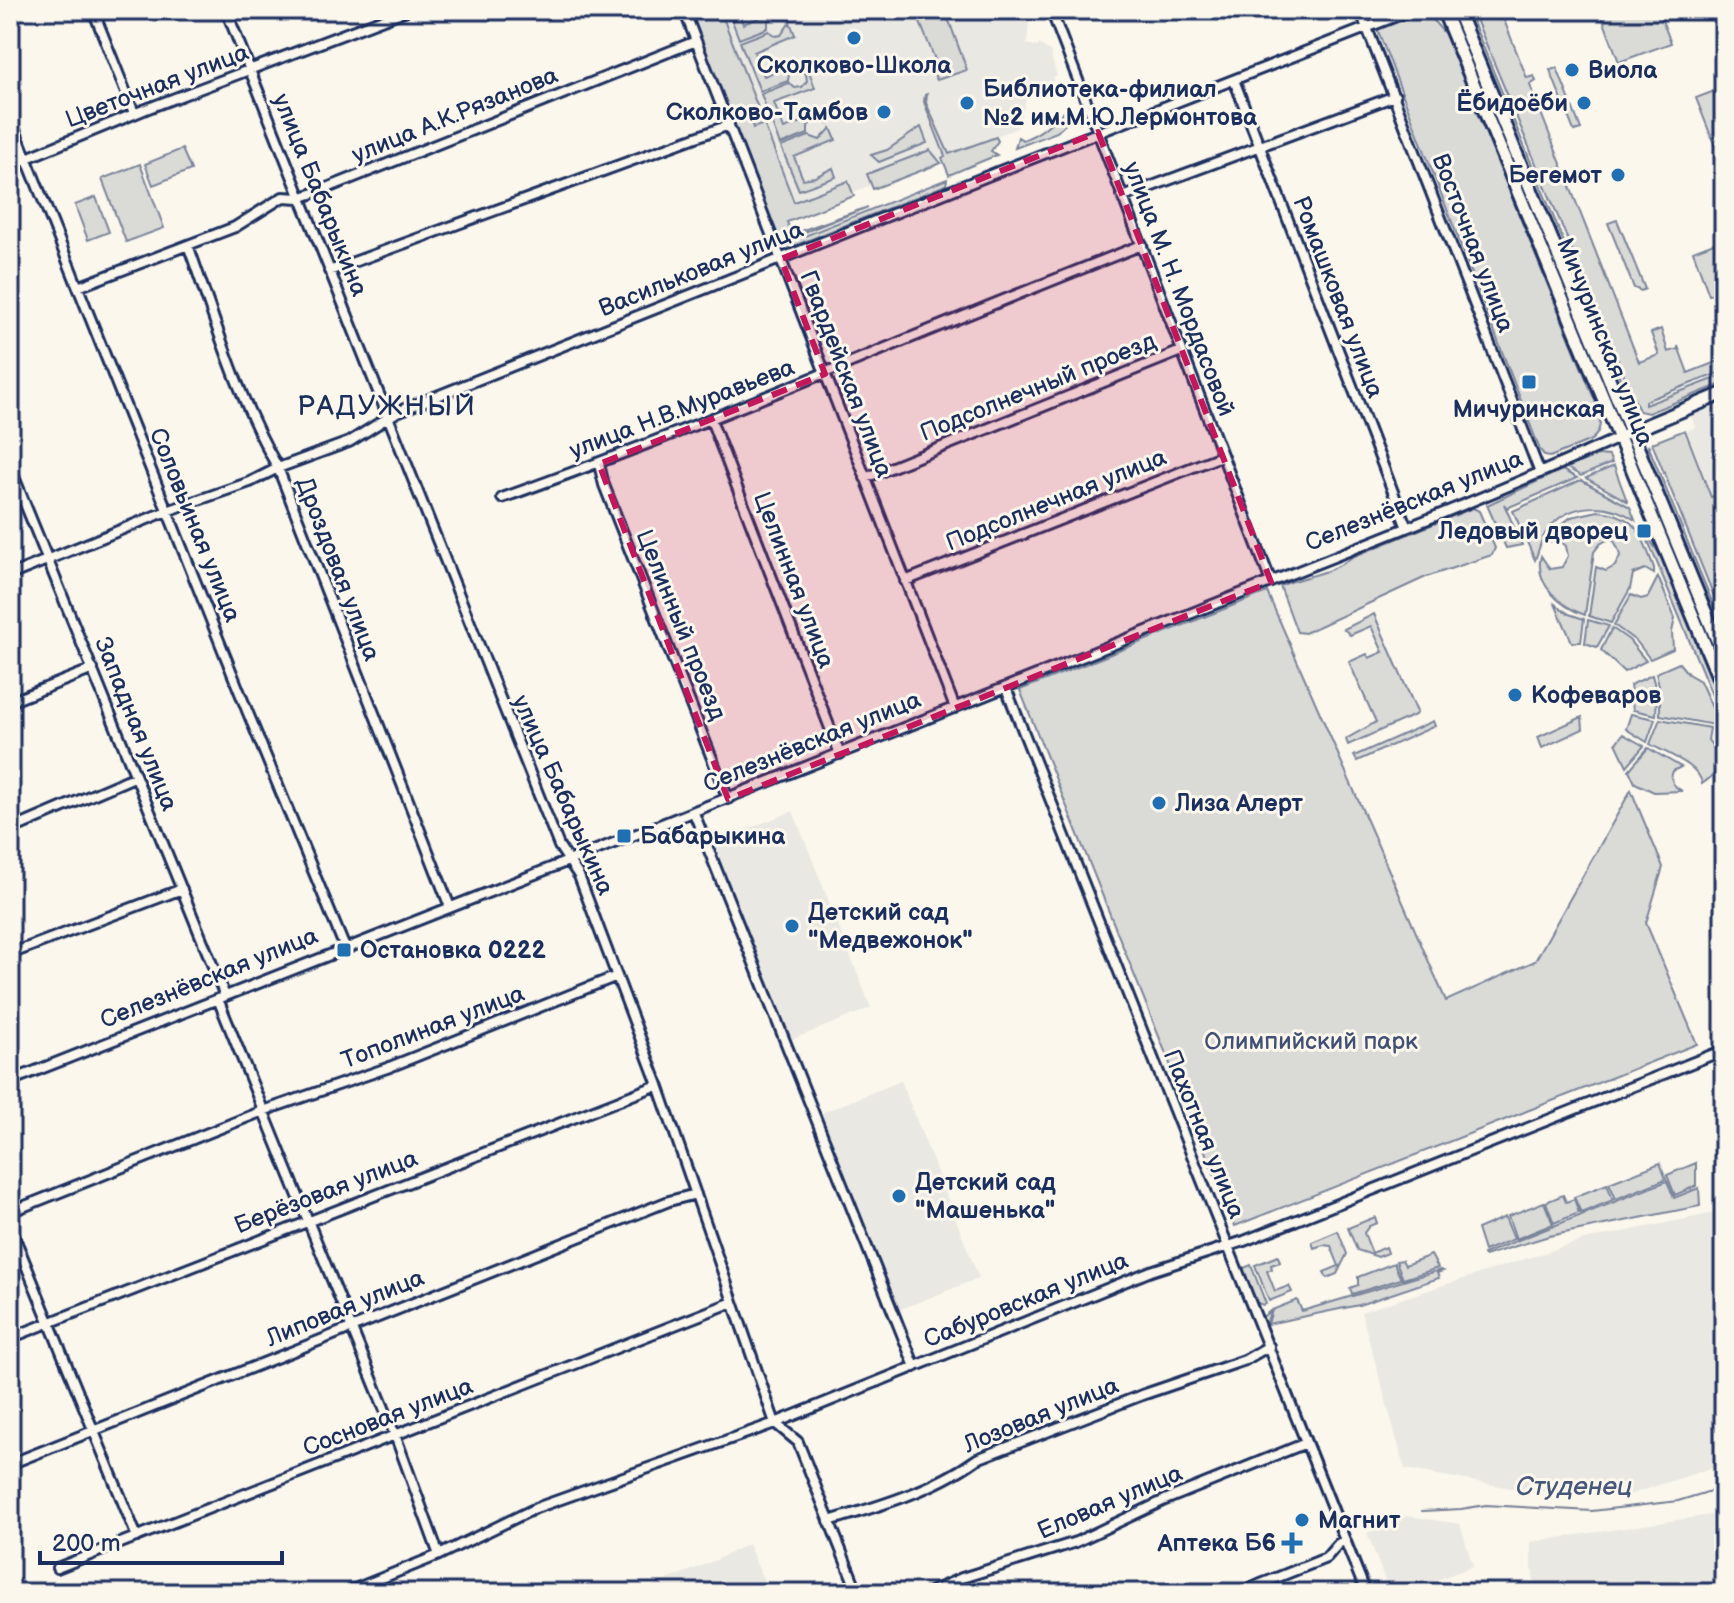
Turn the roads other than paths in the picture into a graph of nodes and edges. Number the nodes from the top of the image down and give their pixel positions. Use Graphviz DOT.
graph roads {
  1 [pos="93,10"];
  2 [pos="226,10"];
  3 [pos="407,10"];
  4 [pos="684,10"];
  5 [pos="1051,10"];
  6 [pos="1360,10"];
  7 [pos="1412,10"];
  8 [pos="1443,10"];
  9 [pos="1457,10"];
  10 [pos="1367,28"];
  11 [pos="696,41"];
  12 [pos="250,71"];
  13 [pos="1234,80"];
  14 [pos="1395,96"];
  15 [pos="134,113"];
  16 [pos="10,117"];
  17 [pos="729,125"];
  18 [pos="1098,132"];
  19 [pos="1258,145"];
  20 [pos="27,158"];
  21 [pos="10,165"];
  22 [pos="1123,197"];
  23 [pos="299,198"];
  24 [pos="188,245"];
  25 [pos="1142,245"];
  26 [pos="781,259"];
  27 [pos="329,271"];
  28 [pos="78,287"];
  29 [pos="1181,351"];
  30 [pos="825,373"];
  31 [pos="1724,393"];
  32 [pos="388,416"];
  33 [pos="711,420"];
  34 [pos="1627,434"];
  35 [pos="1221,456"];
  36 [pos="599,464"];
  37 [pos="10,467"];
  38 [pos="278,468"];
  39 [pos="1540,473"];
  40 [pos="865,478"];
  41 [pos="502,498"];
  42 [pos="167,511"];
  43 [pos="1407,528"];
  44 [pos="49,560"];
  45 [pos="10,575"];
  46 [pos="905,581"];
  47 [pos="1271,582"];
  48 [pos="1724,657"];
  49 [pos="93,669"];
  50 [pos="1006,688"];
  51 [pos="1724,691"];
  52 [pos="10,702"];
  53 [pos="955,708"];
  54 [pos="840,754"];
  55 [pos="134,777"];
  56 [pos="728,799"];
  57 [pos="694,813"];
  58 [pos="10,830"];
  59 [pos="568,862"];
  60 [pos="182,889"];
  61 [pos="450,907"];
  62 [pos="345,948"];
  63 [pos="10,954"];
  64 [pos="617,976"];
  65 [pos="222,997"];
  66 [pos="1724,1050"];
  67 [pos="10,1081"];
  68 [pos="658,1085"];
  69 [pos="263,1111"];
  70 [pos="696,1194"];
  71 [pos="10,1212"];
  72 [pos="309,1220"];
  73 [pos="10,1226"];
  74 [pos="1227,1247"];
  75 [pos="733,1302"];
  76 [pos="50,1323"];
  77 [pos="351,1327"];
  78 [pos="10,1338"];
  79 [pos="1269,1346"];
  80 [pos="915,1367"];
  81 [pos="775,1423"];
  82 [pos="93,1430"];
  83 [pos="395,1435"];
  84 [pos="1306,1443"];
  85 [pos="10,1464"];
  86 [pos="829,1521"];
  87 [pos="137,1537"];
  88 [pos="1345,1540"];
  89 [pos="439,1555"];
  90 [pos="57,1568"];
  91 [pos="345,1593"];
  92 [pos="858,1593"];
  93 [pos="928,1593"];
  94 [pos="1220,1593"];
  95 [pos="1366,1593"];
  96 [pos="1467,1593"];
  97 [pos="1476,1593"];
  1 -- 15 [label="street"];
  2 -- 12 [label="street, улица Бабарыкина"];
  3 -- 12 [label="street, Цветочная улица"];
  4 -- 11 [label="street, Гвардейская улица"];
  5 -- 18 [label="street, улица М. Н. Мордасовой"];
  6 -- 10 [label="street, Восточная улица"];
  7 -- 10 [label="street, Васильковая улица"];
  8 -- 34 [label="main road, Мичуринская улица"];
  9 -- 34 [label="main road, Мичуринская улица"];
  10 -- 13 [label="street, Васильковая улица"];
  10 -- 14 [label="street, Восточная улица"];
  11 -- 17 [label="street, Гвардейская улица"];
  11 -- 23 [label="street, улица А.К.Рязанова"];
  12 -- 15 [label="street, Цветочная улица"];
  12 -- 23 [label="street, улица Бабарыкина"];
  13 -- 18 [label="street, Васильковая улица"];
  13 -- 19 [label="street, Ромашковая улица"];
  14 -- 19 [label="street"];
  14 -- 39 [label="street, Восточная улица"];
  15 -- 20 [label="street, Цветочная улица"];
  16 -- 20 [label="street, Соловьиная улица"];
  17 -- 26 [label="street, Гвардейская улица"];
  17 -- 27 [label="street"];
  18 -- 22 [label="street, улица М. Н. Мордасовой"];
  18 -- 26 [label="street, Васильковая улица"];
  19 -- 22 [label="street"];
  19 -- 43 [label="street, Ромашковая улица"];
  20 -- 21 [label="street, Цветочная улица"];
  20 -- 28 [label="street, Соловьиная улица"];
  22 -- 25 [label="street, улица М. Н. Мордасовой"];
  23 -- 24 [label="street, улица А.К.Рязанова"];
  23 -- 27 [label="street, улица Бабарыкина"];
  24 -- 28 [label="street, улица А.К.Рязанова"];
  24 -- 38 [label="street, Дроздовая улица"];
  25 -- 29 [label="street, улица М. Н. Мордасовой"];
  25 -- 30 [label="street, улица Н.В.Муравьева"];
  26 -- 30 [label="street, Гвардейская улица"];
  26 -- 32 [label="street, Васильковая улица"];
  27 -- 32 [label="street, улица Бабарыкина"];
  28 -- 42 [label="street, Соловьиная улица"];
  29 -- 35 [label="street, улица М. Н. Мордасовой"];
  29 -- 40 [label="street, Подсолнечный проезд"];
  30 -- 33 [label="street, улица Н.В.Муравьева"];
  30 -- 40 [label="street, Гвардейская улица"];
  31 -- 34 [label="main road"];
  32 -- 38 [label="street, Васильковая улица"];
  32 -- 59 [label="street, улица Бабарыкина"];
  33 -- 36 [label="street, улица Н.В.Муравьева"];
  33 -- 54 [label="street, Целинная улица"];
  34 -- 39 [label="street, Селезнёвская улица"];
  34 -- 48 [label="main road, Мичуринская улица"];
  34 -- 51 [label="main road, Мичуринская улица"];
  35 -- 46 [label="street, Подсолнечная улица"];
  35 -- 47 [label="street, улица М. Н. Мордасовой"];
  36 -- 41 [label="street, улица Н.В.Муравьева"];
  36 -- 56 [label="street, Целинный проезд"];
  37 -- 44 [label="street, Западная улица"];
  38 -- 42 [label="street, Васильковая улица"];
  38 -- 61 [label="street, Дроздовая улица"];
  39 -- 43 [label="street, Селезнёвская улица"];
  40 -- 46 [label="street, Гвардейская улица"];
  42 -- 44 [label="street, Васильковая улица"];
  42 -- 62 [label="street, Соловьиная улица"];
  43 -- 47 [label="street, Селезнёвская улица"];
  44 -- 45 [label="street, Васильковая улица"];
  44 -- 49 [label="street, Западная улица"];
  46 -- 53 [label="street, Гвардейская улица"];
  47 -- 50 [label="street, Селезнёвская улица"];
  49 -- 52 [label="street"];
  49 -- 55 [label="street, Западная улица"];
  50 -- 53 [label="street, Селезнёвская улица"];
  50 -- 74 [label="street, Пахотная улица"];
  53 -- 54 [label="street, Селезнёвская улица"];
  54 -- 56 [label="street, Селезнёвская улица"];
  55 -- 58 [label="street"];
  55 -- 60 [label="street, Западная улица"];
  56 -- 57 [label="street, Селезнёвская улица"];
  57 -- 59 [label="street, Селезнёвская улица"];
  57 -- 80 [label="street"];
  59 -- 61 [label="street, Селезнёвская улица"];
  59 -- 64 [label="street, улица Бабарыкина"];
  60 -- 63 [label="street"];
  60 -- 65 [label="street, Западная улица"];
  61 -- 62 [label="street, Селезнёвская улица"];
  62 -- 65 [label="street, Селезнёвская улица"];
  64 -- 68 [label="street, улица Бабарыкина"];
  64 -- 69 [label="street, Тополиная улица"];
  65 -- 67 [label="street, Селезнёвская улица"];
  65 -- 69 [label="street, Западная улица"];
  66 -- 74 [label="street, Сабуровская улица"];
  68 -- 70 [label="street, улица Бабарыкина"];
  68 -- 72 [label="street, Берёзовая улица"];
  69 -- 71 [label="street, Тополиная улица"];
  69 -- 72 [label="street, Западная улица"];
  70 -- 75 [label="street, улица Бабарыкина"];
  70 -- 77 [label="street, Липовая улица"];
  72 -- 76 [label="street, Берёзовая улица"];
  72 -- 77 [label="street, Западная улица"];
  73 -- 76 [label="street"];
  74 -- 79 [label="street, Пахотная улица"];
  74 -- 80 [label="street, Сабуровская улица"];
  75 -- 81 [label="street, улица Бабарыкина"];
  75 -- 83 [label="street, Сосновая улица"];
  76 -- 78 [label="street, Берёзовая улица"];
  76 -- 82 [label="street"];
  77 -- 82 [label="street, Липовая улица"];
  77 -- 83 [label="street, Западная улица"];
  79 -- 84 [label="street, Пахотная улица"];
  79 -- 86 [label="street, Лозовая улица"];
  80 -- 81 [label="street, Сабуровская улица"];
  81 -- 86 [label="street, улица Бабарыкина"];
  81 -- 89 [label="street, Сабуровская улица"];
  82 -- 85 [label="street, Липовая улица"];
  82 -- 87 [label="street"];
  83 -- 87 [label="street, Сосновая улица"];
  83 -- 89 [label="street, Западная улица"];
  84 -- 88 [label="street, Пахотная улица"];
  84 -- 93 [label="street, Еловая улица"];
  86 -- 92 [label="street, улица Бабарыкина"];
  87 -- 90 [label="street, Сосновая улица"];
  88 -- 94 [label="street"];
  88 -- 95 [label="street, Пахотная улица"];
  89 -- 91 [label="street, Сабуровская улица"];
  96 -- 97 [label="street"];
}
